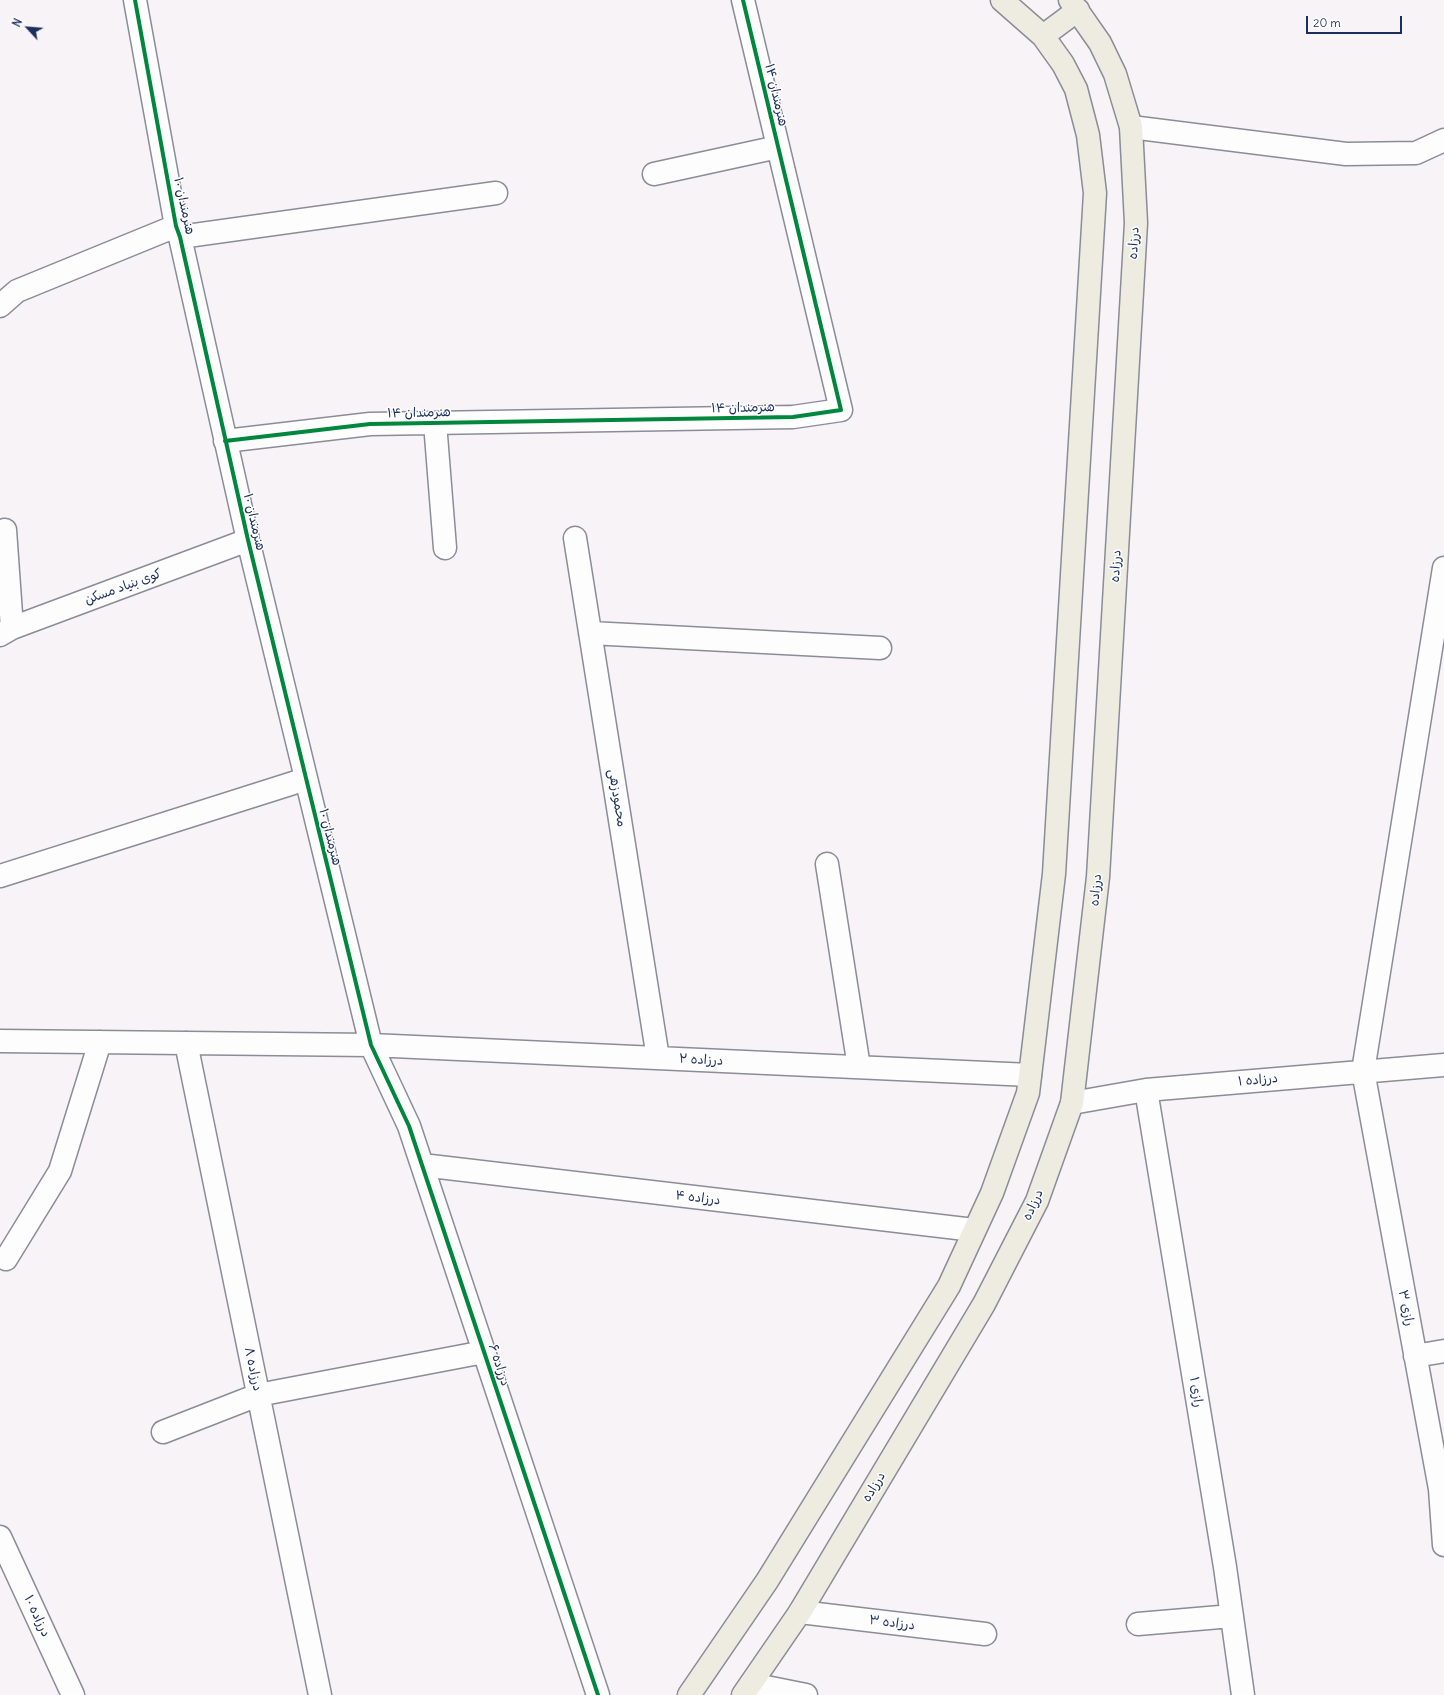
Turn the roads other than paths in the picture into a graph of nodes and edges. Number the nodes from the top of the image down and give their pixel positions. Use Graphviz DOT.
graph roads {
  1 [pos="135,0"];
  2 [pos="743,0"];
  3 [pos="1002,0"];
  4 [pos="1074,5"];
  5 [pos="1043,36"];
  6 [pos="1131,127"];
  7 [pos="1444,140"];
  8 [pos="778,147"];
  9 [pos="654,174"];
  10 [pos="496,193"];
  11 [pos="178,231"];
  12 [pos="0,306"];
  13 [pos="435,423"];
  14 [pos="225,441"];
  15 [pos="5,530"];
  16 [pos="575,538"];
  17 [pos="248,540"];
  18 [pos="445,548"];
  19 [pos="1444,568"];
  20 [pos="6,631"];
  21 [pos="590,633"];
  22 [pos="880,648"];
  23 [pos="306,779"];
  24 [pos="827,864"];
  25 [pos="0,876"];
  26 [pos="0,1041"];
  27 [pos="100,1042"];
  28 [pos="186,1043"];
  29 [pos="371,1046"];
  30 [pos="658,1058"];
  31 [pos="1444,1065"];
  32 [pos="859,1067"];
  33 [pos="1362,1071"];
  34 [pos="1030,1075"];
  35 [pos="1146,1090"];
  36 [pos="1072,1103"];
  37 [pos="422,1165"];
  38 [pos="974,1230"];
  39 [pos="6,1259"];
  40 [pos="1444,1351"];
  41 [pos="484,1352"];
  42 [pos="1415,1356"];
  43 [pos="258,1395"];
  44 [pos="163,1432"];
  45 [pos="1442,1488"];
  46 [pos="0,1537"];
  47 [pos="1444,1545"];
  48 [pos="800,1612"];
  49 [pos="1232,1616"];
  50 [pos="1138,1624"];
  51 [pos="985,1634"];
  52 [pos="747,1690"];
  53 [pos="73,1695"];
  54 [pos="320,1695"];
  55 [pos="598,1695"];
  56 [pos="689,1695"];
  57 [pos="806,1695"];
  58 [pos="1243,1695"];
  1 -- 11 [label="street, هنرمندان ۱۰"];
  2 -- 8 [label="street, هنرمندان ۱۴"];
  3 -- 5 [label="main road"];
  4 -- 5 [label="main road"];
  4 -- 6 [label="main road, درزاده"];
  5 -- 34 [label="main road"];
  6 -- 7 [label="street"];
  6 -- 36 [label="main road, درزاده"];
  8 -- 9 [label="street"];
  8 -- 13 [label="street, هنرمندان ۱۴"];
  10 -- 11 [label="street"];
  11 -- 12 [label="street"];
  11 -- 14 [label="street, هنرمندان ۱۰"];
  13 -- 14 [label="street, هنرمندان ۱۴"];
  13 -- 18 [label="street"];
  14 -- 17 [label="street, هنرمندان ۱۰"];
  15 -- 20 [label="street"];
  16 -- 21 [label="street, محمودزهی"];
  17 -- 20 [label="street, کوی بنیاد مسکن"];
  17 -- 23 [label="street, هنرمندان ۱۰"];
  19 -- 33 [label="street, رازی ۳"];
  21 -- 22 [label="street"];
  21 -- 30 [label="street, محمودزهی"];
  23 -- 25 [label="street"];
  23 -- 29 [label="street, هنرمندان ۱۰"];
  24 -- 32 [label="street"];
  26 -- 27 [label="street, درزاده ۲"];
  27 -- 28 [label="street, درزاده ۲"];
  27 -- 39 [label="street"];
  28 -- 29 [label="street, درزاده ۲"];
  28 -- 43 [label="street, درزاده ۸"];
  29 -- 30 [label="street, درزاده ۲"];
  29 -- 37 [label="street, درزاده ۶"];
  30 -- 32 [label="street, درزاده ۲"];
  31 -- 33 [label="street, درزاده ۱"];
  32 -- 34 [label="street, درزاده ۲"];
  33 -- 35 [label="street, درزاده ۱"];
  33 -- 42 [label="street, رازی ۳"];
  34 -- 38 [label="main road"];
  35 -- 36 [label="street, درزاده ۱"];
  35 -- 49 [label="street, رازی ۱"];
  36 -- 48 [label="main road, درزاده"];
  37 -- 38 [label="street, درزاده ۴"];
  37 -- 41 [label="street, درزاده ۶"];
  38 -- 56 [label="main road"];
  40 -- 42 [label="street"];
  41 -- 43 [label="street"];
  41 -- 55 [label="street, درزاده ۶"];
  42 -- 45 [label="street, رازی ۳"];
  43 -- 44 [label="street"];
  43 -- 54 [label="street, درزاده ۸"];
  45 -- 47 [label="street, رازی ۳"];
  46 -- 53 [label="street, درزاده ۱۰"];
  48 -- 51 [label="street, درزاده ۳"];
  48 -- 52 [label="main road, درزاده"];
  49 -- 50 [label="street"];
  49 -- 58 [label="street, رازی ۱"];
  52 -- 57 [label="street"];
}
